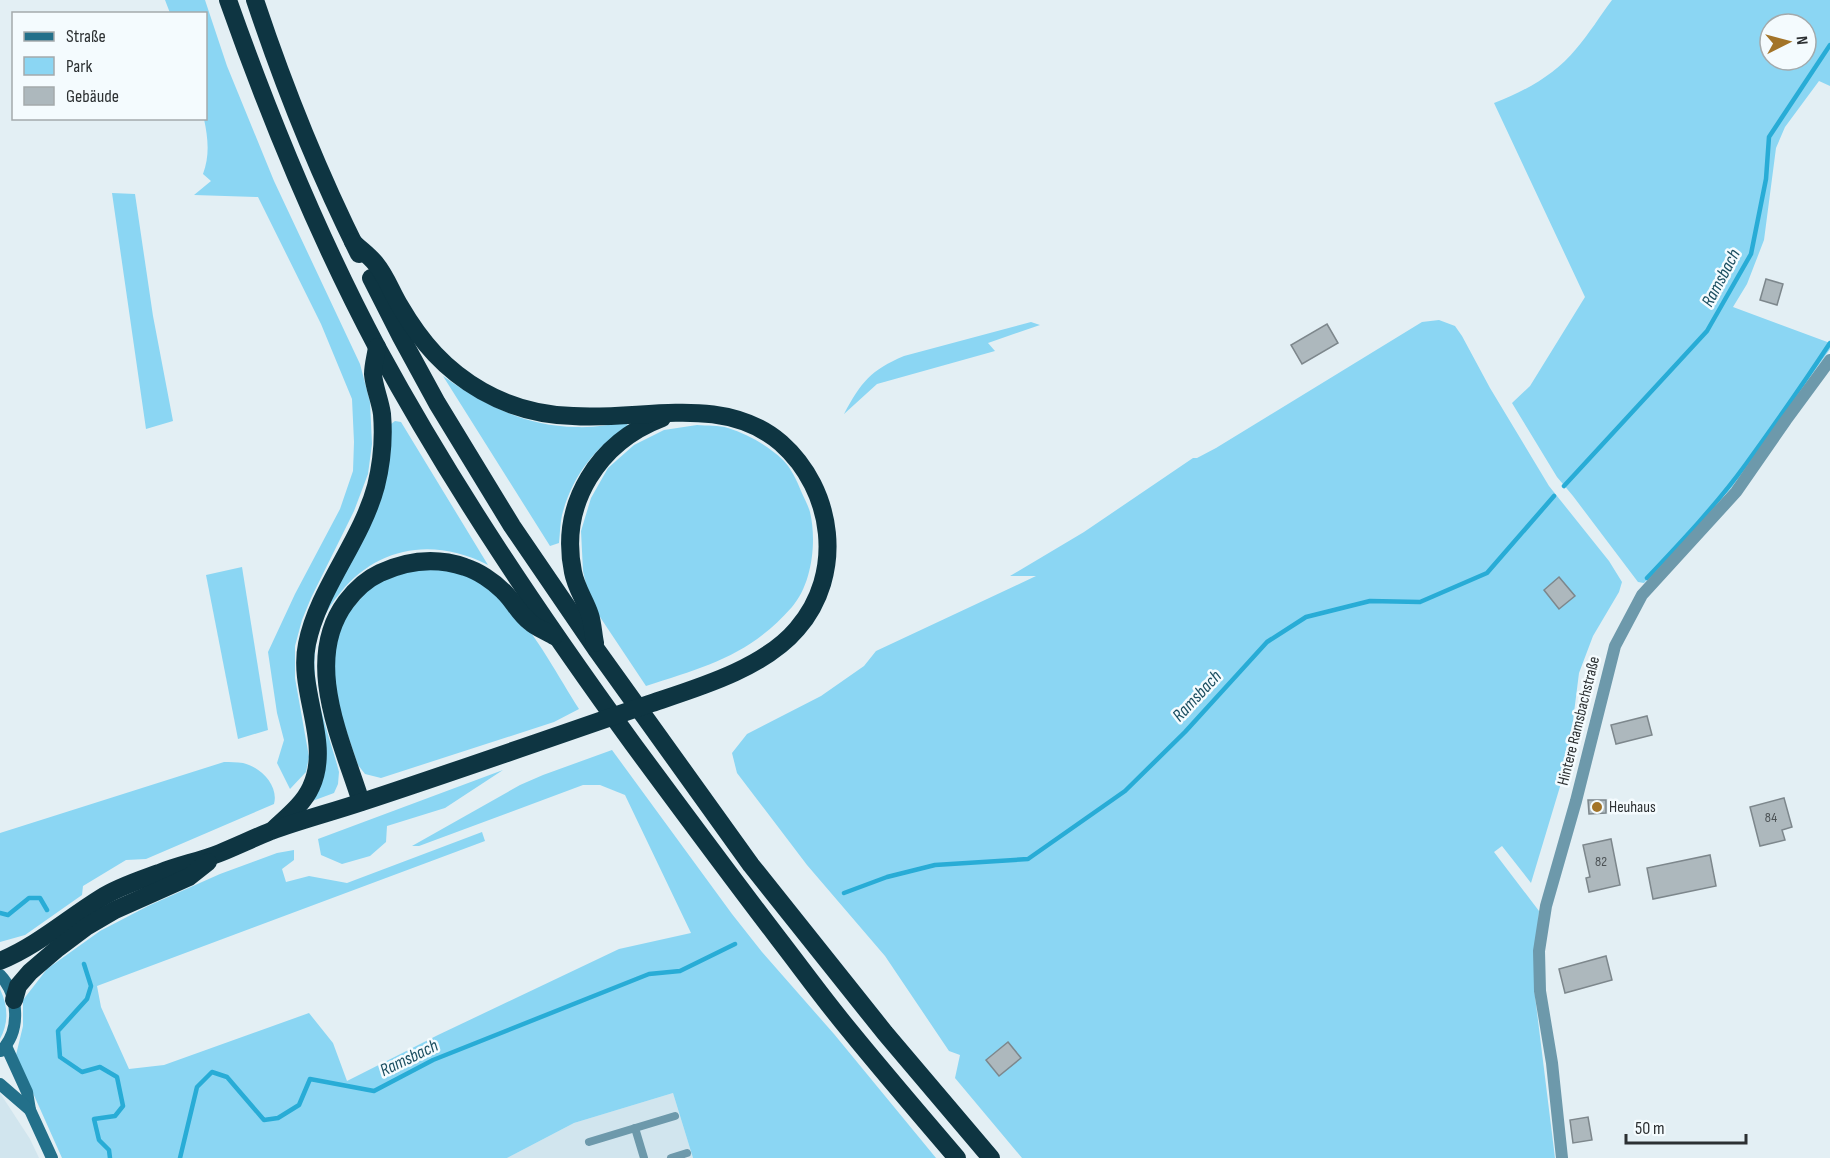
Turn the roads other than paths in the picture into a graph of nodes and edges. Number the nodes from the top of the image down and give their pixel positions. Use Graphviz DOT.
graph roads {
  1 [pos="228,0"];
  2 [pos="255,0"];
  3 [pos="353,242"];
  4 [pos="377,346"];
  5 [pos="1830,360"];
  6 [pos="679,413"];
  7 [pos="556,637"];
  8 [pos="596,649"];
  9 [pos="361,802"];
  10 [pos="272,831"];
  11 [pos="218,854"];
  12 [pos="0,962"];
  13 [pos="0,975"];
  14 [pos="14,1000"];
  15 [pos="3,1049"];
  16 [pos="0,1084"];
  17 [pos="30,1110"];
  18 [pos="675,1116"];
  19 [pos="635,1128"];
  20 [pos="589,1142"];
  21 [pos="687,1153"];
  22 [pos="52,1158"];
  23 [pos="644,1158"];
  24 [pos="671,1158"];
  25 [pos="957,1158"];
  26 [pos="990,1158"];
  27 [pos="1562,1158"];
  1 -- 4 [label="highway"];
  2 -- 3 [label="highway"];
  3 -- 6 [label="highway"];
  3 -- 8 [label="highway"];
  4 -- 7 [label="highway"];
  4 -- 10 [label="highway"];
  5 -- 27 [label="street, Hintere Ramsbachstraße"];
  6 -- 8 [label="highway"];
  6 -- 9 [label="highway"];
  7 -- 9 [label="highway"];
  7 -- 25 [label="highway"];
  8 -- 26 [label="highway"];
  9 -- 10 [label="highway"];
  10 -- 11 [label="highway"];
  11 -- 12 [label="highway"];
  11 -- 14 [label="highway"];
  13 -- 14 [label="main road"];
  14 -- 15 [label="main road"];
  15 -- 17 [label="main road"];
  16 -- 17 [label="main road"];
  17 -- 22 [label="main road"];
  18 -- 19 [label="lane"];
  19 -- 20 [label="lane"];
  19 -- 23 [label="lane"];
  21 -- 24 [label="lane"];
}
